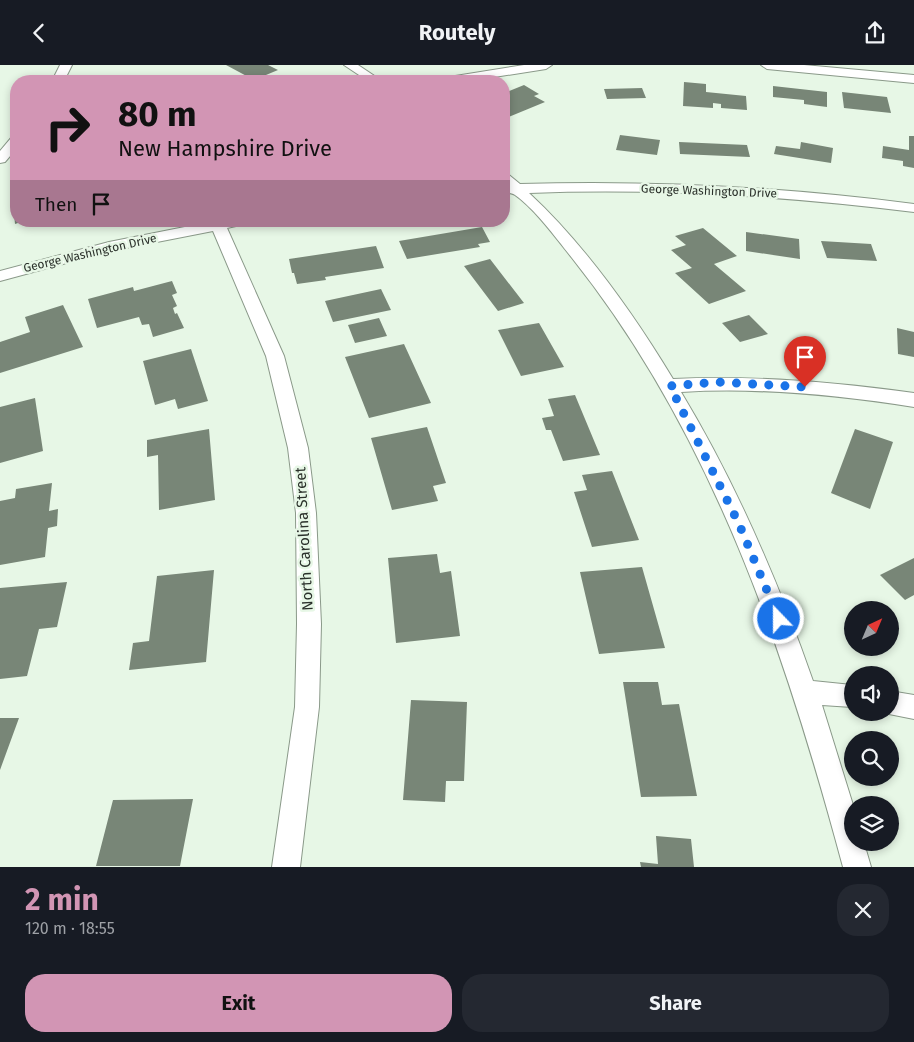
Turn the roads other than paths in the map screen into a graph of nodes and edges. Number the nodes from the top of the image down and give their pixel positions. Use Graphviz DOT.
graph roads {
  1 [pos="350,65"];
  2 [pos="546,65"];
  3 [pos="767,65"];
  4 [pos="366,75"];
  5 [pos="485,75"];
  6 [pos="914,79"];
  7 [pos="10,148"];
  8 [pos="0,159"];
  9 [pos="510,185"];
  10 [pos="510,187"];
  11 [pos="914,208"];
  12 [pos="209,227"];
  13 [pos="219,227"];
  14 [pos="0,276"];
  15 [pos="670,386"];
  16 [pos="914,400"];
  17 [pos="805,692"];
  18 [pos="844,695"];
  19 [pos="899,704"];
  20 [pos="914,707"];
  21 [pos="286,867"];
  22 [pos="857,867"];
  1 -- 4 [label="street"];
  2 -- 5 [label="street"];
  3 -- 6 [label="street"];
  7 -- 8 [label="street"];
  9 -- 11 [label="street, George Washington Drive"];
  10 -- 15 [label="street"];
  12 -- 14 [label="street, George Washington Drive"];
  13 -- 21 [label="street, North Carolina Street"];
  15 -- 16 [label="street"];
  15 -- 17 [label="street"];
  17 -- 18 [label="street"];
  17 -- 22 [label="street"];
  19 -- 20 [label="street"];
}
